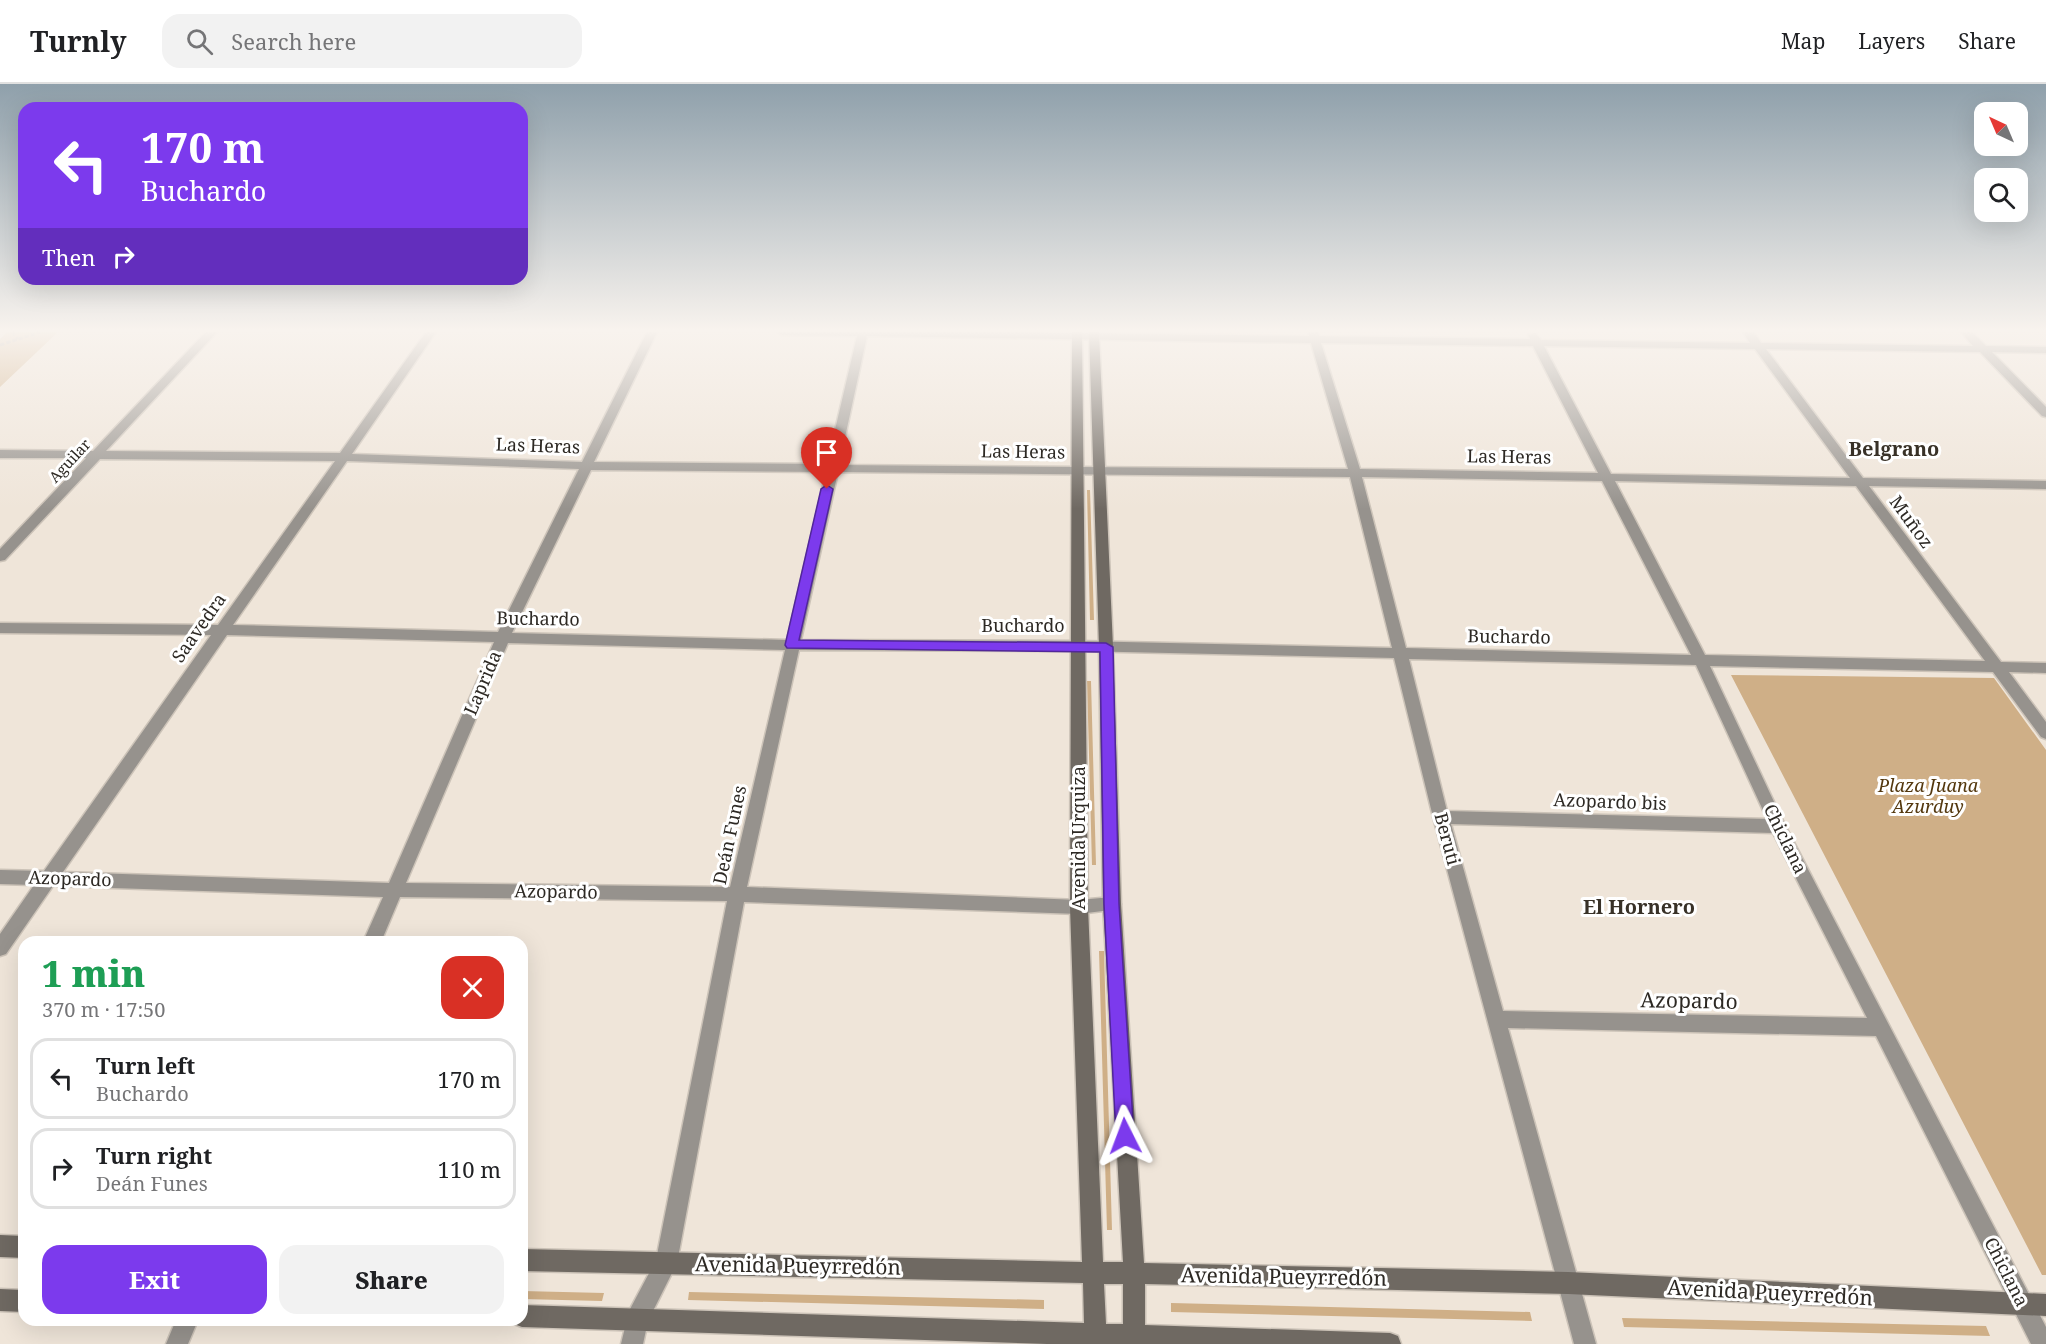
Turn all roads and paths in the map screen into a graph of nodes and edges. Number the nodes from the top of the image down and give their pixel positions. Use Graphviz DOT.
graph roads {
  1 [pos="157,391"];
  2 [pos="389,391"];
  3 [pos="622,391"];
  4 [pos="850,391"];
  5 [pos="1077,391"];
  6 [pos="1097,391"];
  7 [pos="1330,391"];
  8 [pos="1562,391"];
  9 [pos="1792,391"];
  10 [pos="2023,391"];
  11 [pos="2046,414"];
  12 [pos="0,454"];
  13 [pos="96,455"];
  14 [pos="342,457"];
  15 [pos="586,466"];
  16 [pos="832,466"];
  17 [pos="1076,470"];
  18 [pos="1100,471"];
  19 [pos="1355,473"];
  20 [pos="1606,477"];
  21 [pos="1860,482"];
  22 [pos="2046,485"];
  23 [pos="0,557"];
  24 [pos="0,628"];
  25 [pos="222,630"];
  26 [pos="503,638"];
  27 [pos="792,645"];
  28 [pos="1078,646"];
  29 [pos="1106,647"];
  30 [pos="1401,654"];
  31 [pos="1700,660"];
  32 [pos="1997,668"];
  33 [pos="2046,668"];
  34 [pos="2046,733"];
  35 [pos="1441,817"];
  36 [pos="1778,826"];
  37 [pos="0,877"];
  38 [pos="47,878"];
  39 [pos="394,890"];
  40 [pos="737,894"];
  41 [pos="1112,904"];
  42 [pos="1079,907"];
  43 [pos="375,936"];
  44 [pos="0,948"];
  45 [pos="1496,1019"];
  46 [pos="1881,1027"];
  47 [pos="0,1246"];
  48 [pos="18,1247"];
  49 [pos="528,1260"];
  50 [pos="666,1263"];
  51 [pos="1095,1273"];
  52 [pos="1134,1275"];
  53 [pos="1568,1283"];
  54 [pos="0,1300"];
  55 [pos="18,1301"];
  56 [pos="2022,1305"];
  57 [pos="2046,1305"];
  58 [pos="528,1316"];
  59 [pos="637,1319"];
  60 [pos="185,1326"];
  61 [pos="1096,1340"];
  62 [pos="1134,1340"];
  63 [pos="177,1344"];
  64 [pos="632,1344"];
  65 [pos="1390,1344"];
  66 [pos="1585,1344"];
  67 [pos="2043,1344"];
  1 -- 13 [label="street, Aguilar"];
  2 -- 14 [label="street, Saavedra"];
  3 -- 15 [label="street, Laprida"];
  4 -- 16 [label="street, Deán Funes"];
  5 -- 17 [label="main road, Avenida Urquiza"];
  6 -- 18 [label="main road"];
  7 -- 19 [label="street, Beruti"];
  8 -- 20 [label="street, Chiclana"];
  9 -- 21 [label="street, Muñoz"];
  10 -- 11 [label="street"];
  12 -- 13 [label="street, Las Heras"];
  13 -- 14 [label="street, Las Heras"];
  13 -- 23 [label="street, Aguilar"];
  14 -- 15 [label="street, Las Heras"];
  14 -- 25 [label="street, Saavedra"];
  15 -- 16 [label="street, Las Heras"];
  15 -- 26 [label="street, Laprida"];
  16 -- 17 [label="street, Las Heras"];
  16 -- 27 [label="street, Deán Funes"];
  17 -- 18 [label="street, Las Heras"];
  17 -- 28 [label="main road, Avenida Urquiza"];
  18 -- 19 [label="street, Las Heras"];
  18 -- 29 [label="main road"];
  19 -- 20 [label="street, Las Heras"];
  19 -- 30 [label="street, Beruti"];
  20 -- 21 [label="street, Las Heras"];
  20 -- 31 [label="street, Chiclana"];
  21 -- 22 [label="street, Las Heras"];
  21 -- 32 [label="street, Muñoz"];
  24 -- 25 [label="street, Buchardo"];
  25 -- 26 [label="street, Buchardo"];
  25 -- 38 [label="street, Saavedra"];
  26 -- 27 [label="street, Buchardo"];
  26 -- 39 [label="street, Laprida"];
  27 -- 28 [label="street, Buchardo"];
  27 -- 40 [label="street, Deán Funes"];
  28 -- 29 [label="street, Buchardo"];
  28 -- 42 [label="main road, Avenida Urquiza"];
  29 -- 30 [label="street, Buchardo"];
  29 -- 41 [label="main road"];
  30 -- 31 [label="street, Buchardo"];
  30 -- 35 [label="street, Beruti"];
  31 -- 32 [label="street, Buchardo"];
  31 -- 36 [label="street, Chiclana"];
  32 -- 33 [label="street, Buchardo"];
  32 -- 34 [label="street, Muñoz"];
  35 -- 36 [label="street, Azopardo bis"];
  35 -- 45 [label="street, Beruti"];
  36 -- 46 [label="street, Chiclana"];
  37 -- 38 [label="street, Azopardo"];
  38 -- 39 [label="street, Azopardo"];
  38 -- 44 [label="street, Saavedra"];
  39 -- 40 [label="street, Azopardo"];
  39 -- 43 [label="street, Laprida"];
  40 -- 42 [label="street, Azopardo"];
  40 -- 50 [label="street, Deán Funes"];
  41 -- 42 [label="street, Azopardo"];
  41 -- 52 [label="main road"];
  42 -- 51 [label="main road, Avenida Urquiza"];
  45 -- 46 [label="street, Azopardo"];
  45 -- 53 [label="street, Beruti"];
  46 -- 56 [label="street, Chiclana"];
  47 -- 48 [label="main road"];
  49 -- 50 [label="main road, Avenida Pueyrredón"];
  50 -- 51 [label="main road, Avenida Pueyrredón"];
  50 -- 59 [label="street, Deán Funes"];
  51 -- 52 [label="main road, Avenida Pueyrredón"];
  51 -- 61 [label="main road, Avenida Urquiza"];
  52 -- 53 [label="main road, Avenida Pueyrredón"];
  52 -- 62 [label="main road"];
  53 -- 56 [label="main road, Avenida Pueyrredón"];
  53 -- 66 [label="street, Beruti"];
  54 -- 55 [label="main road"];
  56 -- 57 [label="main road, Avenida Pueyrredón"];
  56 -- 67 [label="street, Chiclana"];
  58 -- 59 [label="main road"];
  59 -- 61 [label="main road"];
  59 -- 64 [label="street, Deán Funes"];
  60 -- 63 [label="street"];
  61 -- 62 [label="main road"];
  62 -- 65 [label="main road"];
}
